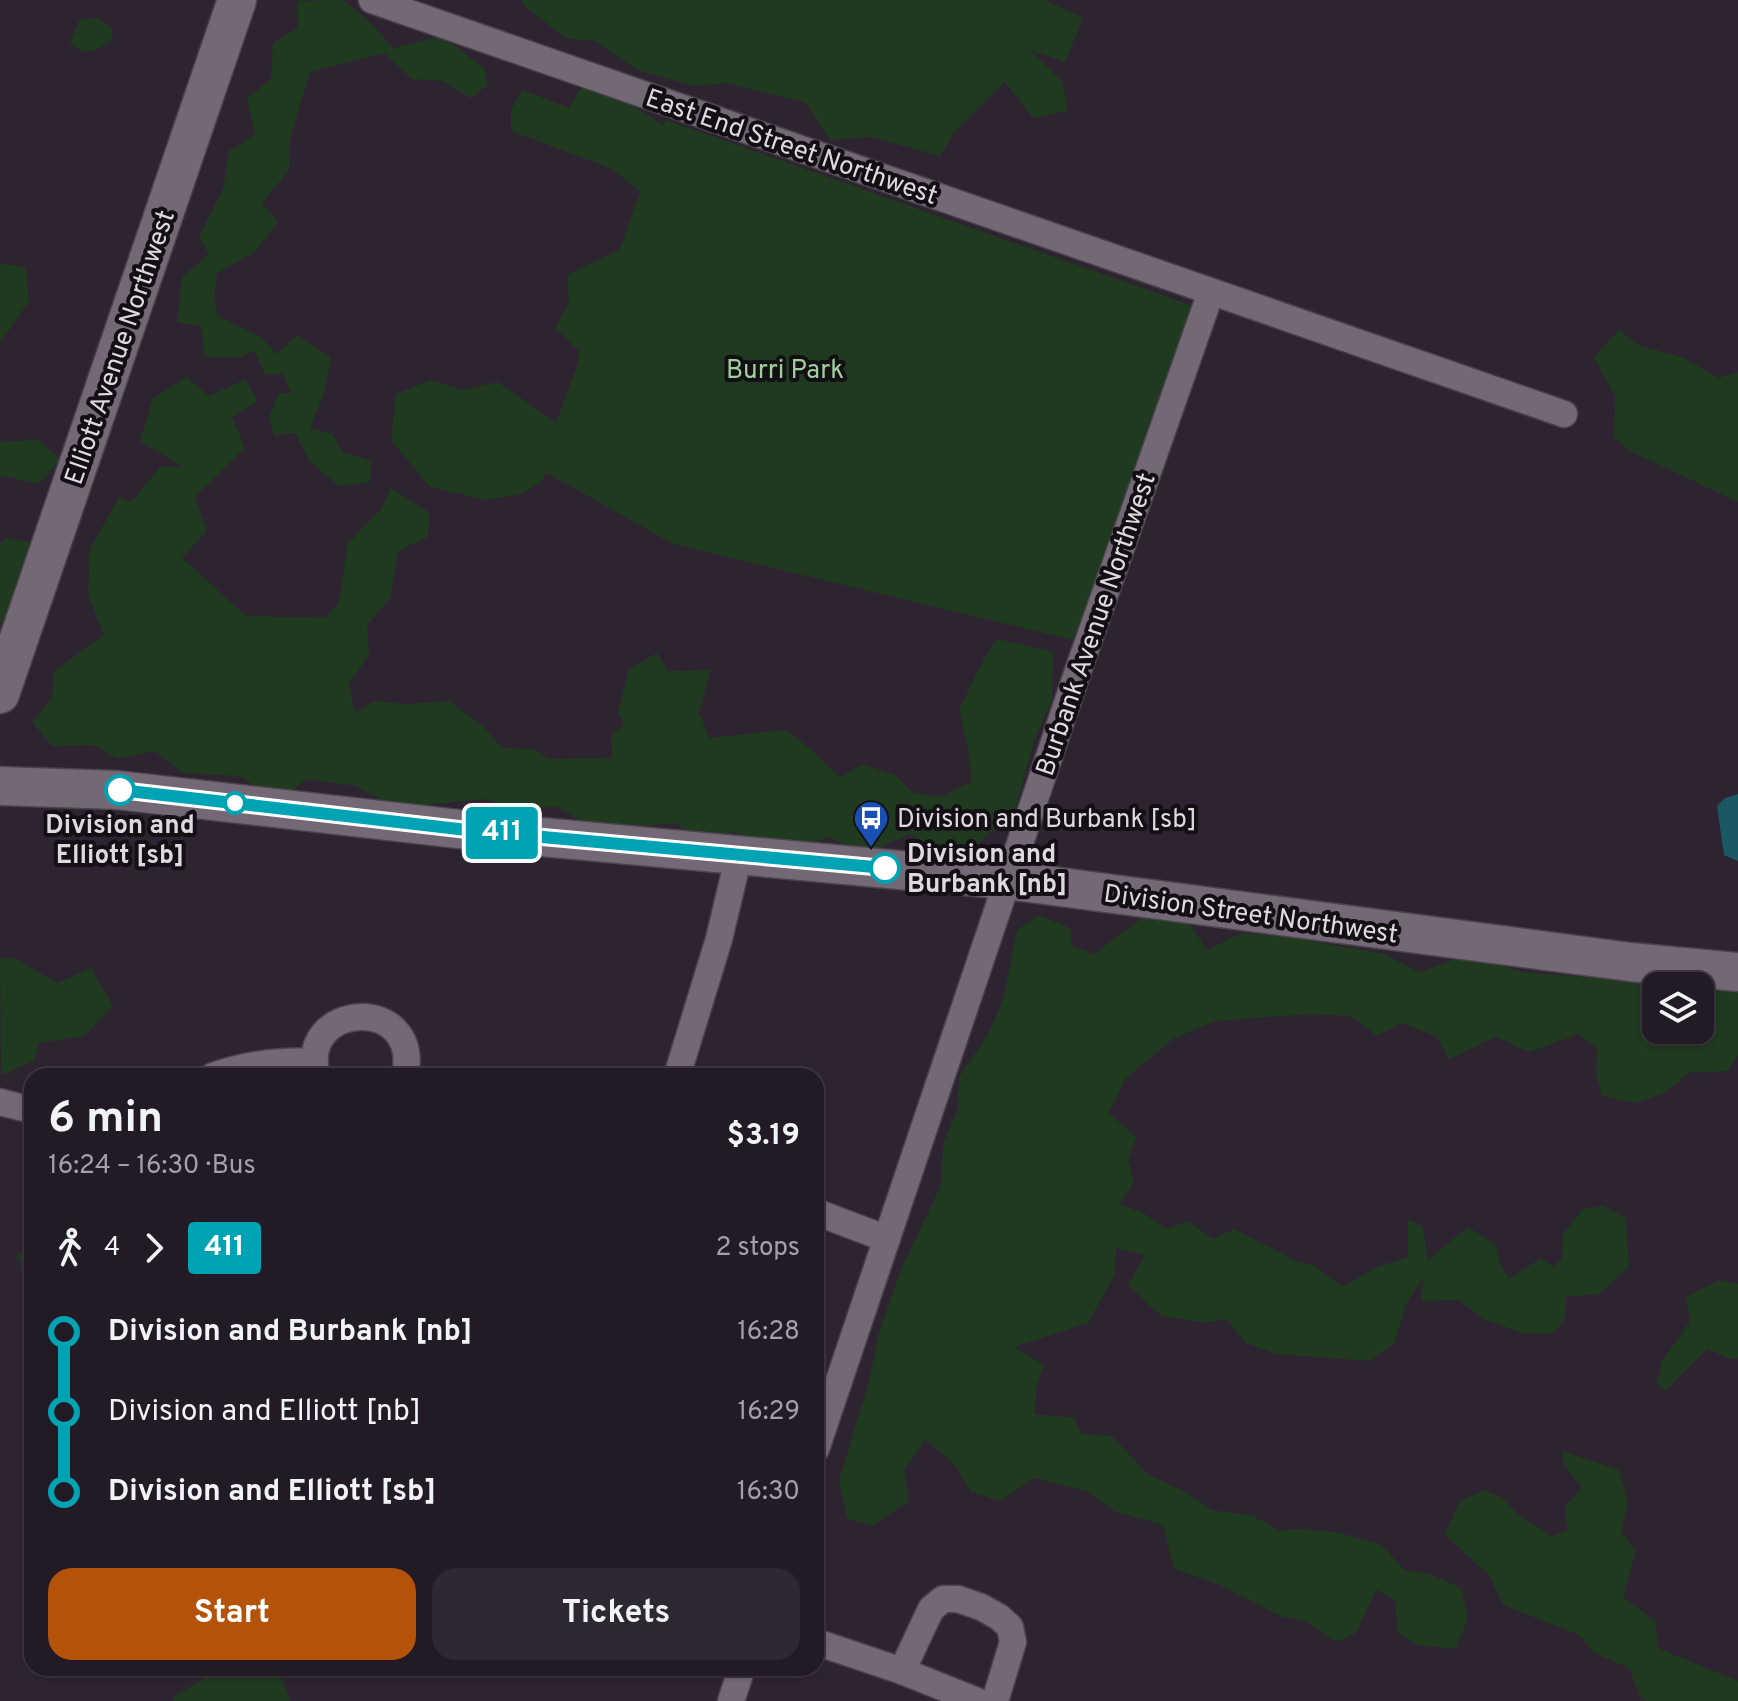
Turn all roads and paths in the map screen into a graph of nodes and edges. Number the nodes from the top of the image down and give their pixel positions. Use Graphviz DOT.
graph roads {
  1 [pos="237,0"];
  2 [pos="372,0"];
  3 [pos="1211,292"];
  4 [pos="1564,414"];
  5 [pos="0,694"];
  6 [pos="0,786"];
  7 [pos="739,855"];
  8 [pos="1008,880"];
  9 [pos="1738,972"];
  10 [pos="237,1068"];
  11 [pos="312,1068"];
  12 [pos="316,1068"];
  13 [pos="406,1068"];
  14 [pos="679,1068"];
  15 [pos="0,1102"];
  16 [pos="24,1108"];
  17 [pos="824,1215"];
  18 [pos="887,1239"];
  19 [pos="824,1425"];
  20 [pos="824,1645"];
  21 [pos="902,1671"];
  22 [pos="739,1676"];
  23 [pos="731,1701"];
  24 [pos="977,1701"];
  25 [pos="995,1701"];
  1 -- 5 [label="street, Elliott Avenue Northwest"];
  2 -- 3 [label="street, East End Street Northwest"];
  3 -- 4 [label="street"];
  3 -- 8 [label="street, Burbank Avenue Northwest"];
  6 -- 7 [label="street, Division Street Northwest"];
  7 -- 8 [label="street, Division Street Northwest"];
  7 -- 14 [label="street"];
  8 -- 9 [label="street, Division Street Northwest"];
  8 -- 18 [label="street, Burbank Avenue Northwest"];
  10 -- 11 [label="street"];
  12 -- 13 [label="street"];
  15 -- 16 [label="street"];
  17 -- 18 [label="street"];
  18 -- 19 [label="street, Burbank Avenue Northwest"];
  20 -- 21 [label="street"];
  21 -- 24 [label="street"];
  21 -- 25 [label="street"];
  22 -- 23 [label="street"];
}
